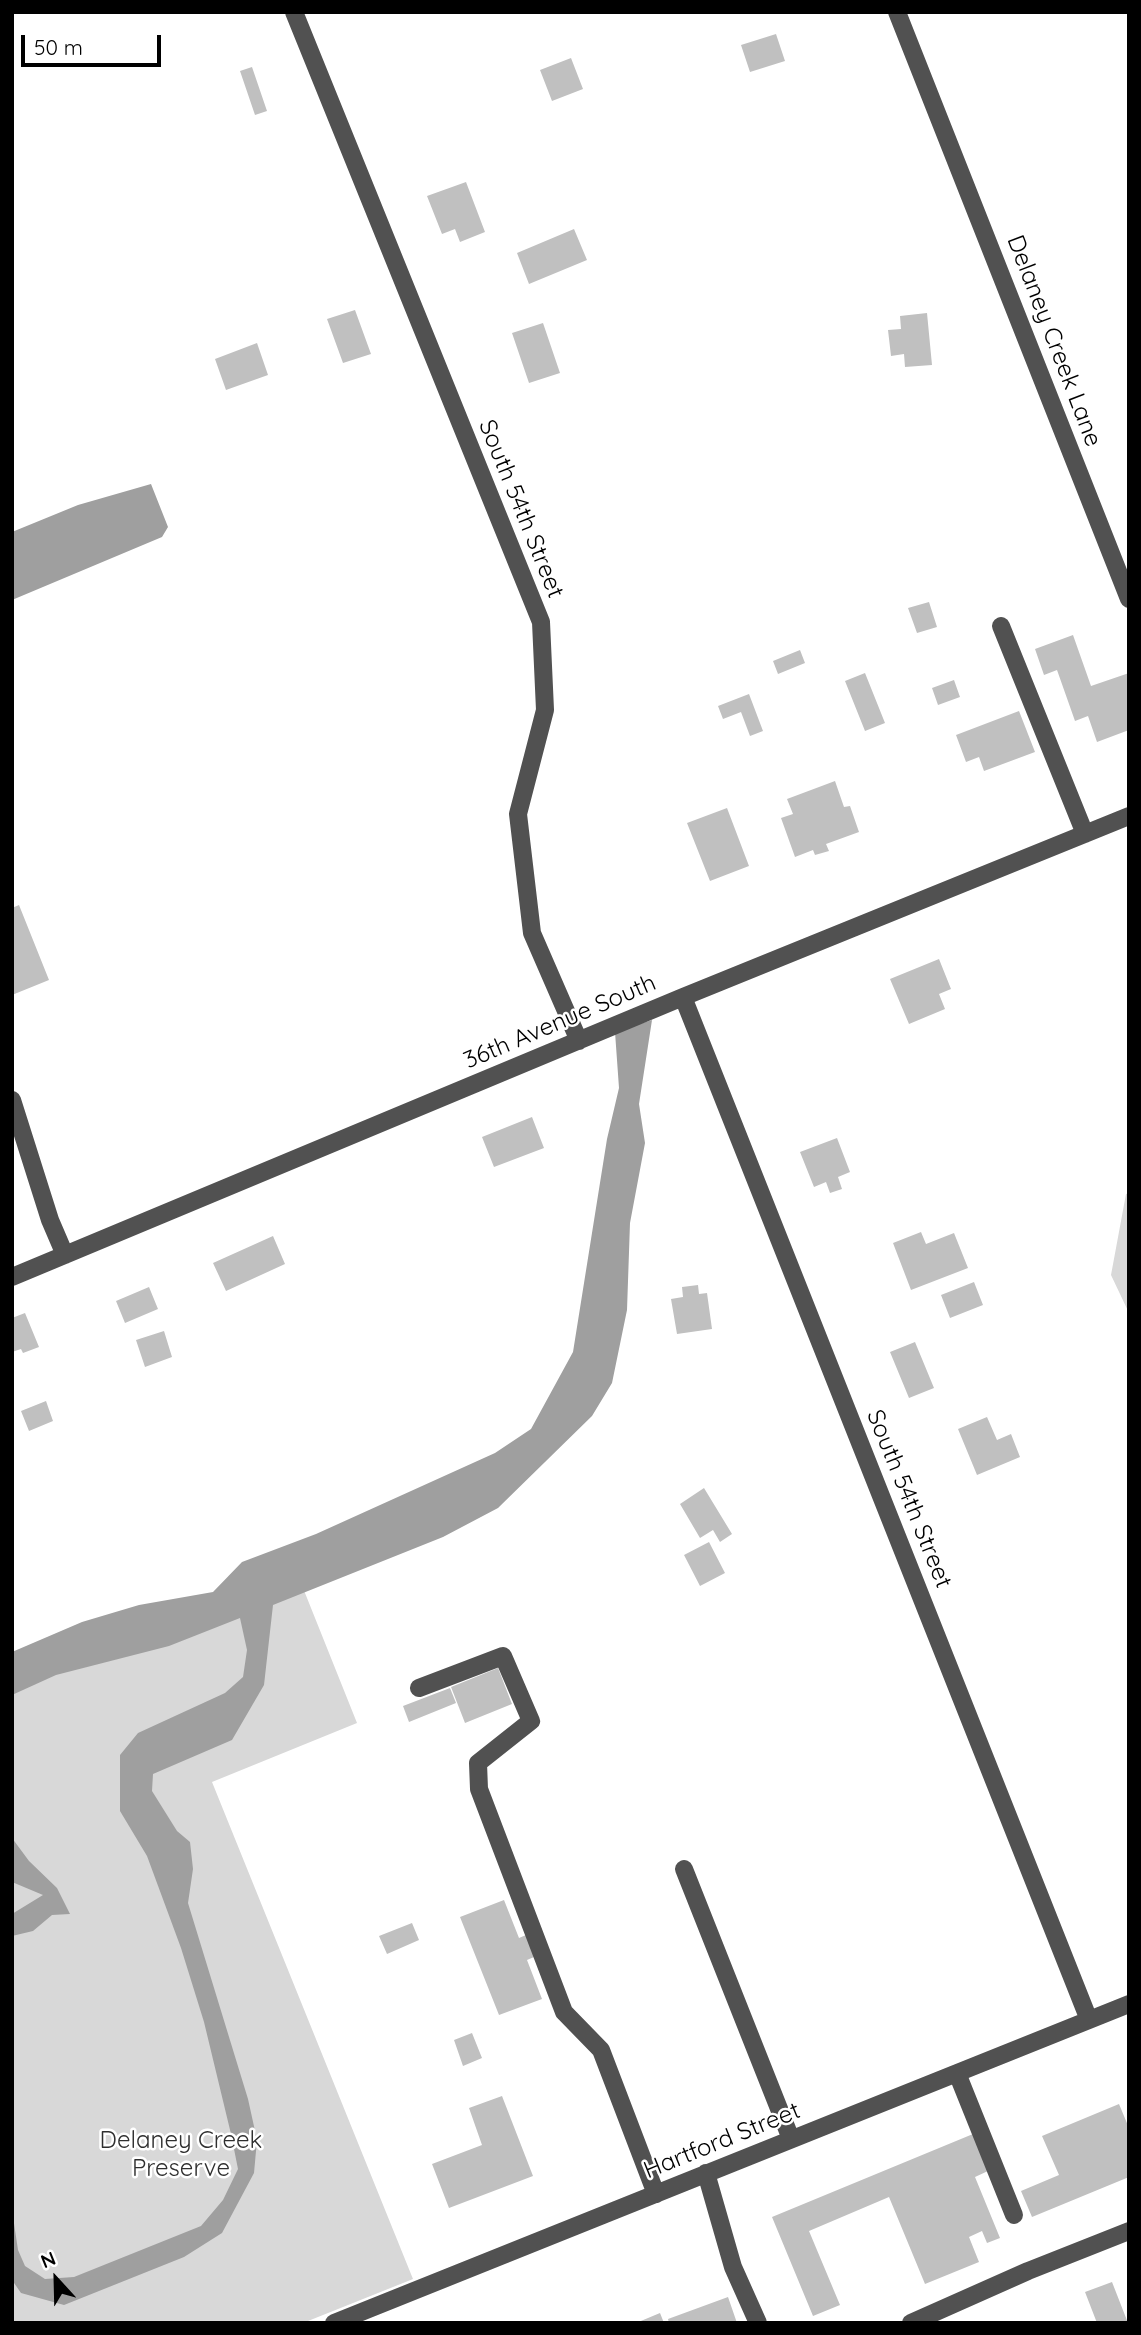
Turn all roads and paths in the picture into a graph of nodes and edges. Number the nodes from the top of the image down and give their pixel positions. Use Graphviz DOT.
graph roads {
  1 [pos="294,12"];
  2 [pos="897,12"];
  3 [pos="1129,599"];
  4 [pos="1001,626"];
  5 [pos="1129,816"];
  6 [pos="1085,834"];
  7 [pos="683,997"];
  8 [pos="579,1041"];
  9 [pos="12,1100"];
  10 [pos="65,1255"];
  11 [pos="12,1277"];
  12 [pos="419,1688"];
  13 [pos="684,1868"];
  14 [pos="1129,2004"];
  15 [pos="1089,2020"];
  16 [pos="957,2073"];
  17 [pos="791,2139"];
  18 [pos="706,2173"];
  19 [pos="656,2194"];
  20 [pos="1014,2215"];
  21 [pos="1129,2231"];
  22 [pos="334,2323"];
  23 [pos="758,2323"];
  24 [pos="911,2323"];
  1 -- 8 [label="street, South 54th Street"];
  2 -- 3 [label="street, Delaney Creek Lane"];
  4 -- 6 [label="street"];
  5 -- 6 [label="street, 36th Avenue South"];
  6 -- 7 [label="street, 36th Avenue South"];
  7 -- 8 [label="street, 36th Avenue South"];
  7 -- 15 [label="street, South 54th Street"];
  8 -- 10 [label="street, 36th Avenue South"];
  9 -- 10 [label="street"];
  10 -- 11 [label="street, 36th Avenue South"];
  12 -- 19 [label="street"];
  13 -- 17 [label="street"];
  14 -- 15 [label="street, Hartford Street"];
  15 -- 16 [label="street, Hartford Street"];
  16 -- 17 [label="street, Hartford Street"];
  16 -- 20 [label="street"];
  17 -- 18 [label="street, Hartford Street"];
  18 -- 19 [label="street, Hartford Street"];
  18 -- 23 [label="street"];
  19 -- 22 [label="street, Hartford Street"];
  21 -- 24 [label="street"];
}
